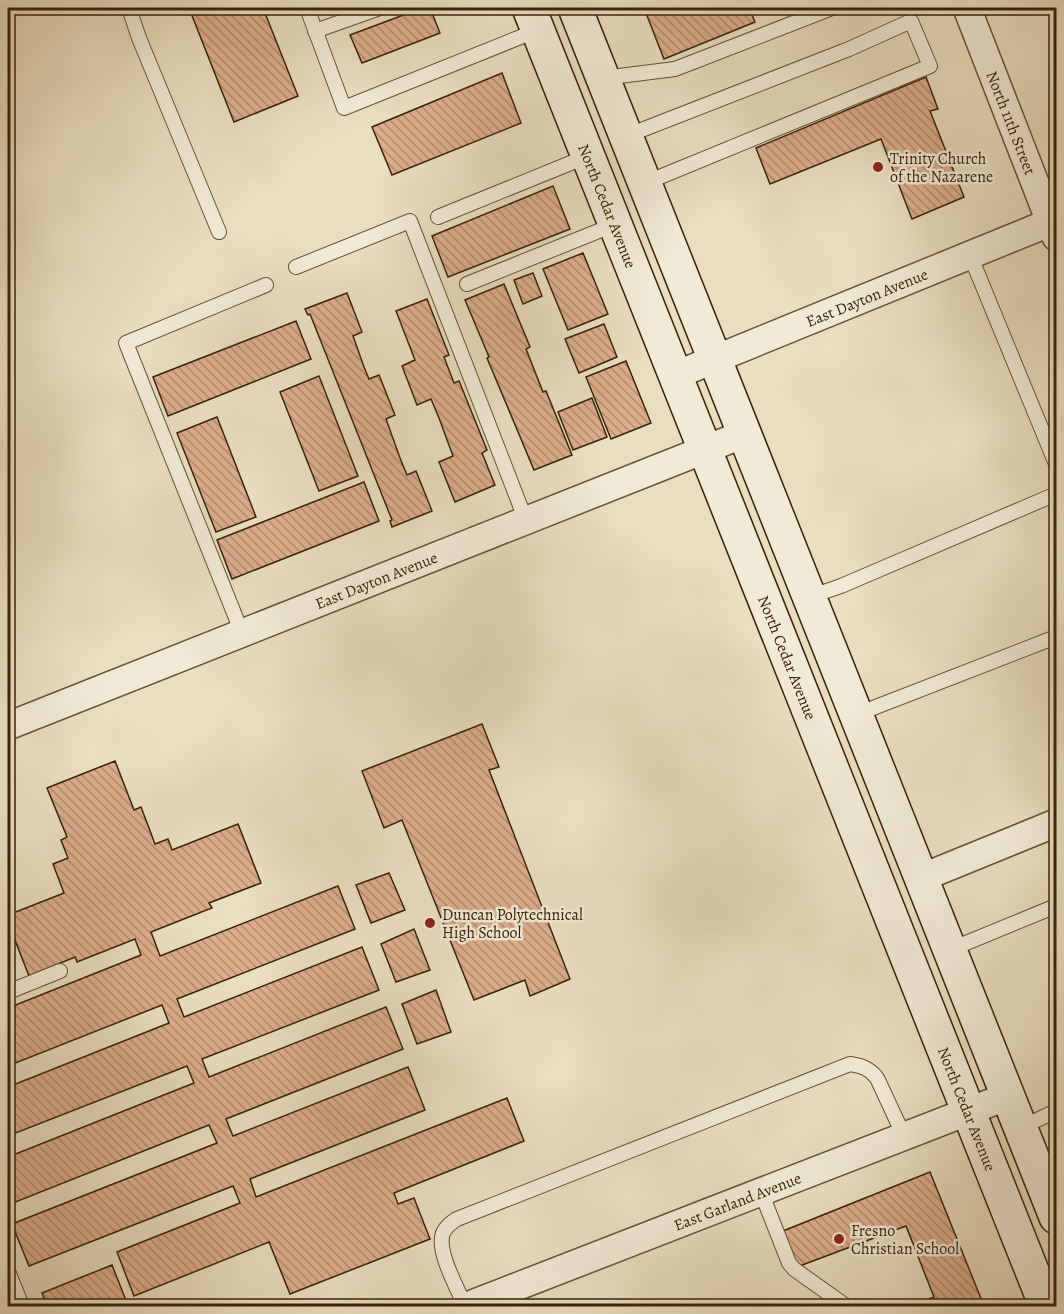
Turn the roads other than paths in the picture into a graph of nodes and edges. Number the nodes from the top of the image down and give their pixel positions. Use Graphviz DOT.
graph roads {
  1 [pos="129,8"];
  2 [pos="307,8"];
  3 [pos="380,8"];
  4 [pos="575,8"];
  5 [pos="832,8"];
  6 [pos="967,8"];
  7 [pos="817,10"];
  8 [pos="533,19"];
  9 [pos="315,31"];
  10 [pos="603,78"];
  11 [pos="626,136"];
  12 [pos="588,156"];
  13 [pos="645,183"];
  14 [pos="438,217"];
  15 [pos="615,224"];
  16 [pos="1055,227"];
  17 [pos="219,232"];
  18 [pos="970,255"];
  19 [pos="296,267"];
  20 [pos="467,284"];
  21 [pos="266,285"];
  22 [pos="715,360"];
  23 [pos="676,375"];
  24 [pos="744,434"];
  25 [pos="705,449"];
  26 [pos="1056,464"];
  27 [pos="1056,494"];
  28 [pos="526,521"];
  29 [pos="809,597"];
  30 [pos="242,633"];
  31 [pos="1056,637"];
  32 [pos="855,715"];
  33 [pos="8,726"];
  34 [pos="1056,823"];
  35 [pos="921,878"];
  36 [pos="1056,906"];
  37 [pos="949,950"];
  38 [pos="60,971"];
  39 [pos="8,992"];
  40 [pos="1008,1096"];
  41 [pos="968,1111"];
  42 [pos="1056,1112"];
  43 [pos="1020,1128"];
  44 [pos="904,1136"];
  45 [pos="761,1192"];
  46 [pos="1056,1217"];
  47 [pos="8,1270"];
  48 [pos="22,1306"];
  49 [pos="466,1306"];
  50 [pos="846,1306"];
  51 [pos="1046,1306"];
  1 -- 17 [label="lane"];
  2 -- 9 [label="lane"];
  3 -- 9 [label="lane"];
  4 -- 10 [label="main road"];
  5 -- 7 [label="lane"];
  6 -- 16 [label="street, North 11th Street"];
  7 -- 10 [label="lane"];
  8 -- 9 [label="lane"];
  8 -- 12 [label="main road, North Cedar Avenue"];
  10 -- 11 [label="main road"];
  11 -- 13 [label="main road"];
  11 -- 13 [label="lane"];
  12 -- 14 [label="lane"];
  12 -- 15 [label="main road, North Cedar Avenue"];
  13 -- 22 [label="main road"];
  15 -- 20 [label="lane"];
  15 -- 23 [label="main road, North Cedar Avenue"];
  16 -- 18 [label="street, East Dayton Avenue"];
  18 -- 22 [label="street, East Dayton Avenue"];
  18 -- 26 [label="lane"];
  19 -- 28 [label="lane"];
  21 -- 30 [label="lane"];
  22 -- 23 [label="street, East Dayton Avenue"];
  22 -- 24 [label="main road"];
  23 -- 25 [label="main road, North Cedar Avenue"];
  24 -- 25 [label="street, East Dayton Avenue"];
  24 -- 29 [label="main road"];
  25 -- 28 [label="street, East Dayton Avenue"];
  25 -- 41 [label="main road, North Cedar Avenue"];
  27 -- 29 [label="lane"];
  28 -- 30 [label="street, East Dayton Avenue"];
  29 -- 32 [label="main road"];
  30 -- 33 [label="street, East Dayton Avenue"];
  31 -- 32 [label="lane"];
  32 -- 35 [label="main road"];
  34 -- 35 [label="street"];
  35 -- 37 [label="main road"];
  36 -- 37 [label="lane"];
  37 -- 40 [label="main road"];
  38 -- 39 [label="lane"];
  40 -- 41 [label="street, East Garland Avenue"];
  40 -- 43 [label="main road"];
  41 -- 44 [label="street, East Garland Avenue"];
  41 -- 51 [label="main road, North Cedar Avenue"];
  42 -- 43 [label="lane"];
  43 -- 46 [label="main road"];
  44 -- 45 [label="street, East Garland Avenue"];
  44 -- 49 [label="lane"];
  45 -- 49 [label="street, East Garland Avenue"];
  45 -- 50 [label="lane"];
  47 -- 48 [label="lane"];
}
